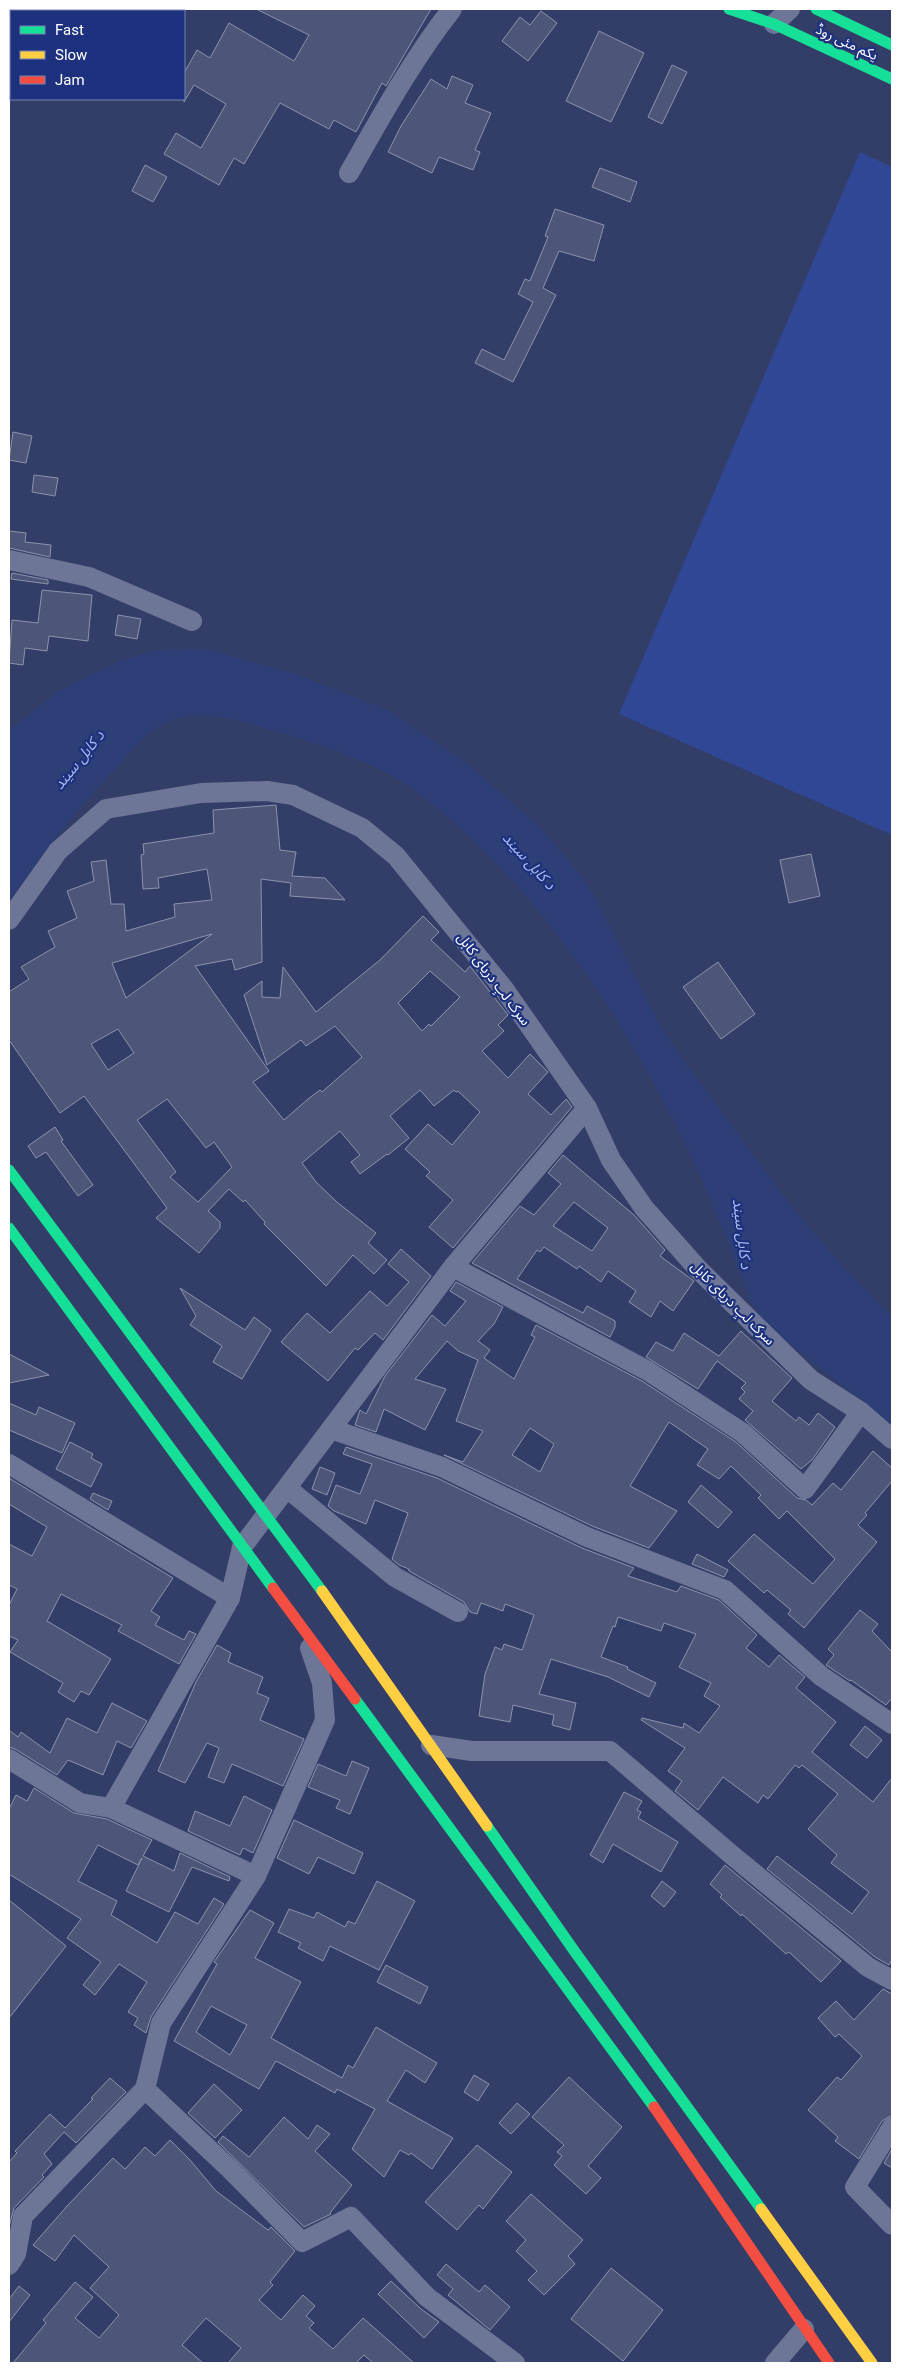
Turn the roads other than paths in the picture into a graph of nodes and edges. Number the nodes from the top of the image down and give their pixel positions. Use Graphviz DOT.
graph roads {
  1 [pos="452,9"];
  2 [pos="790,9"];
  3 [pos="816,9"];
  4 [pos="731,10"];
  5 [pos="774,24"];
  6 [pos="892,45"];
  7 [pos="892,79"];
  8 [pos="349,173"];
  9 [pos="9,560"];
  10 [pos="192,621"];
  11 [pos="9,920"];
  12 [pos="587,1108"];
  13 [pos="9,1170"];
  14 [pos="9,1228"];
  15 [pos="453,1267"];
  16 [pos="861,1412"];
  17 [pos="331,1429"];
  18 [pos="892,1439"];
  19 [pos="9,1464"];
  20 [pos="288,1488"];
  21 [pos="267,1514"];
  22 [pos="242,1547"];
  23 [pos="230,1598"];
  24 [pos="458,1612"];
  25 [pos="304,1628"];
  26 [pos="892,1724"];
  27 [pos="432,1745"];
  28 [pos="9,1759"];
  29 [pos="111,1808"];
  30 [pos="256,1876"];
  31 [pos="892,1980"];
  32 [pos="145,2089"];
  33 [pos="892,2127"];
  34 [pos="892,2225"];
  35 [pos="9,2265"];
  36 [pos="804,2329"];
  37 [pos="515,2363"];
  38 [pos="775,2363"];
  39 [pos="829,2363"];
  40 [pos="872,2363"];
  1 -- 8 [label="street"];
  2 -- 5 [label="street"];
  3 -- 6 [label="main road"];
  4 -- 5 [label="main road, یکم مئی روڈ"];
  5 -- 7 [label="main road, یکم مئی روڈ"];
  9 -- 10 [label="street"];
  11 -- 12 [label="street, سرک لبِ دریای کابل"];
  12 -- 15 [label="street"];
  12 -- 16 [label="street, سرک لبِ دریای کابل"];
  13 -- 21 [label="main road"];
  14 -- 22 [label="main road"];
  15 -- 16 [label="street"];
  15 -- 17 [label="street"];
  16 -- 18 [label="street, سرک لبِ دریای کابل"];
  17 -- 20 [label="street"];
  17 -- 26 [label="street"];
  19 -- 23 [label="street"];
  20 -- 21 [label="street"];
  20 -- 24 [label="street"];
  21 -- 22 [label="street"];
  21 -- 27 [label="main road"];
  22 -- 23 [label="street"];
  22 -- 25 [label="main road"];
  23 -- 29 [label="street"];
  25 -- 30 [label="street"];
  25 -- 36 [label="main road"];
  27 -- 31 [label="street"];
  27 -- 40 [label="main road"];
  28 -- 29 [label="street"];
  29 -- 30 [label="street"];
  30 -- 32 [label="street"];
  32 -- 35 [label="street"];
  32 -- 37 [label="street"];
  33 -- 34 [label="street"];
  36 -- 38 [label="street"];
  36 -- 39 [label="main road"];
}
